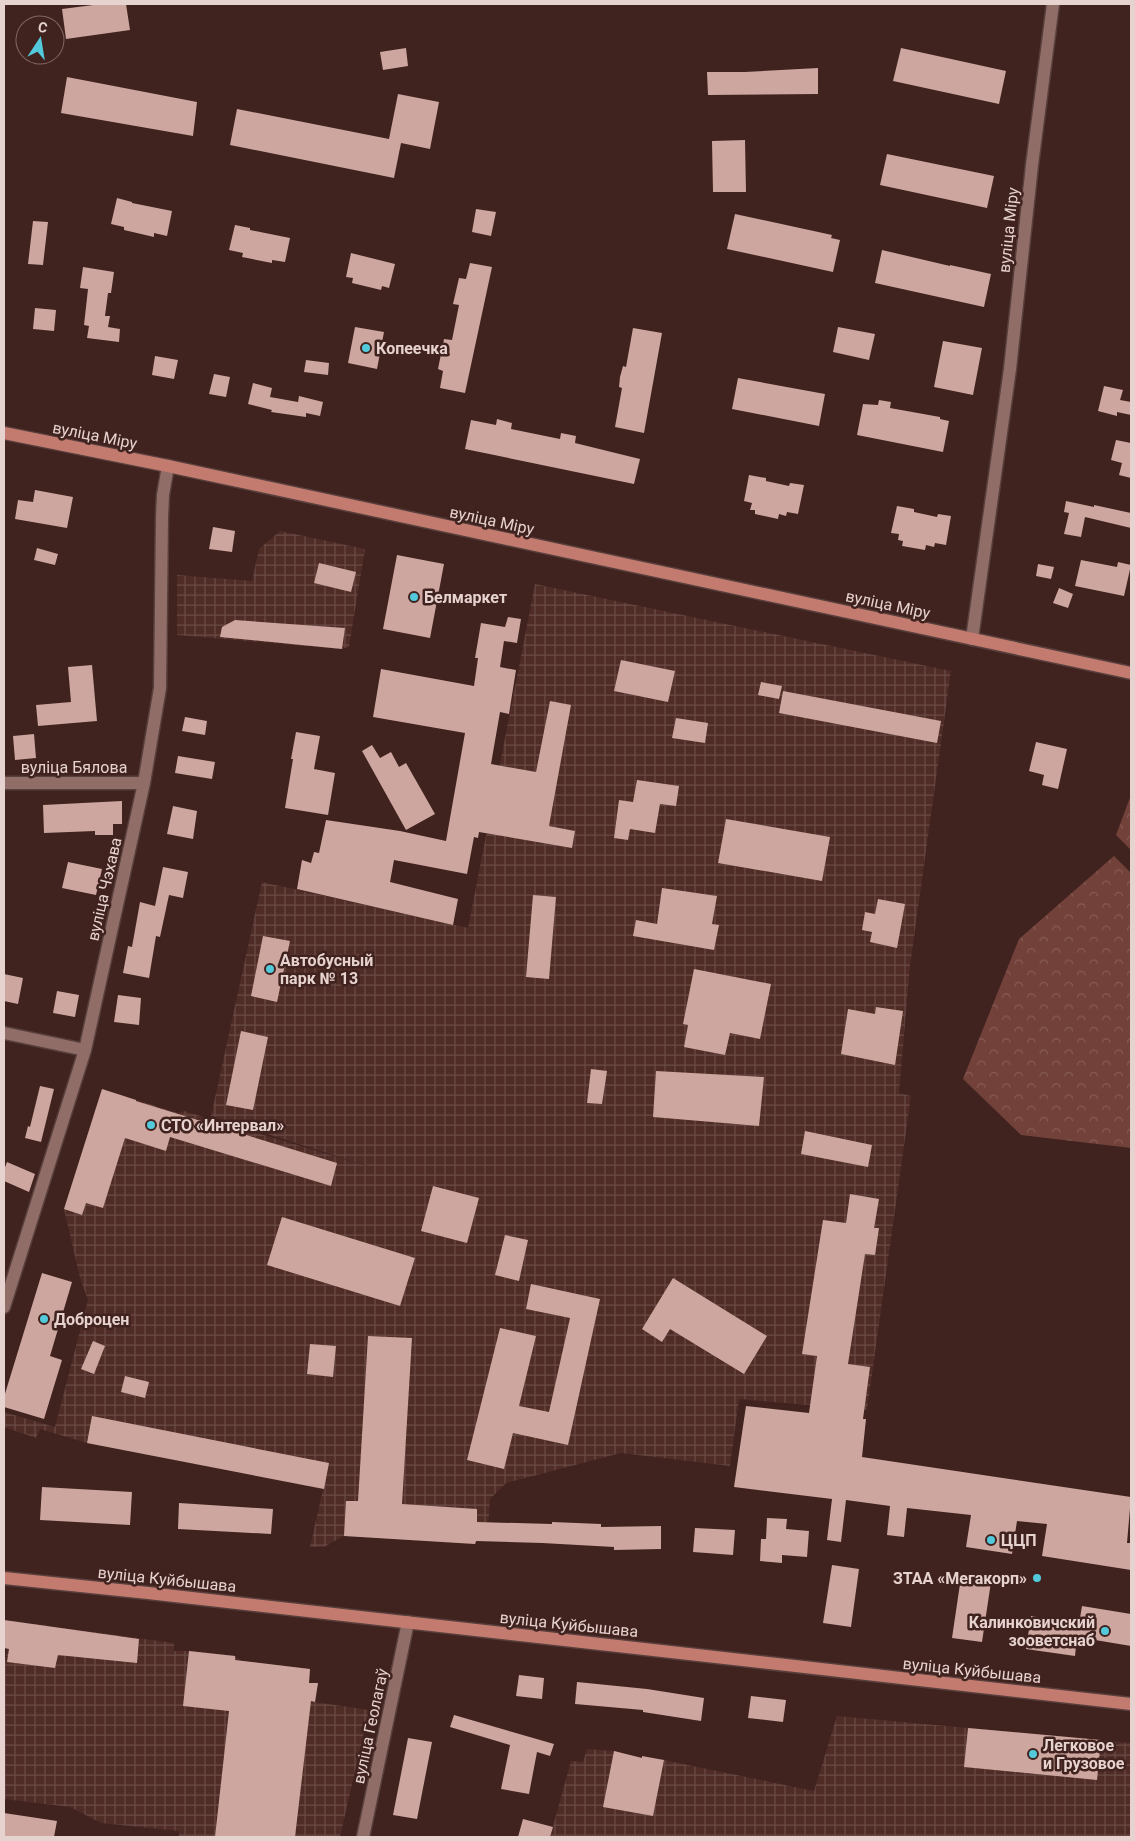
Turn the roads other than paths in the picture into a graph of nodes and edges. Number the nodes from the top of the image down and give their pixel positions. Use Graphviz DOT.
graph roads {
  1 [pos="1053,4"];
  2 [pos="4,433"];
  3 [pos="168,466"];
  4 [pos="972,638"];
  5 [pos="1131,673"];
  6 [pos="4,783"];
  7 [pos="144,783"];
  8 [pos="4,1033"];
  9 [pos="85,1050"];
  10 [pos="4,1307"];
  11 [pos="4,1578"];
  12 [pos="408,1622"];
  13 [pos="1131,1704"];
  14 [pos="363,1837"];
  1 -- 4 [label="street, вуліца Міру"];
  2 -- 3 [label="main road, вуліца Міру"];
  3 -- 4 [label="main road, вуліца Міру"];
  3 -- 7 [label="street, вуліца Чэхава"];
  4 -- 5 [label="main road, вуліца Міру"];
  6 -- 7 [label="street, вуліца Бялова"];
  7 -- 9 [label="street, вуліца Чэхава"];
  8 -- 9 [label="street"];
  9 -- 10 [label="street, вуліца Чэхава"];
  11 -- 12 [label="main road, вуліца Куйбышава"];
  12 -- 13 [label="main road, вуліца Куйбышава"];
  12 -- 14 [label="street, вуліца Геолагаў"];
}
